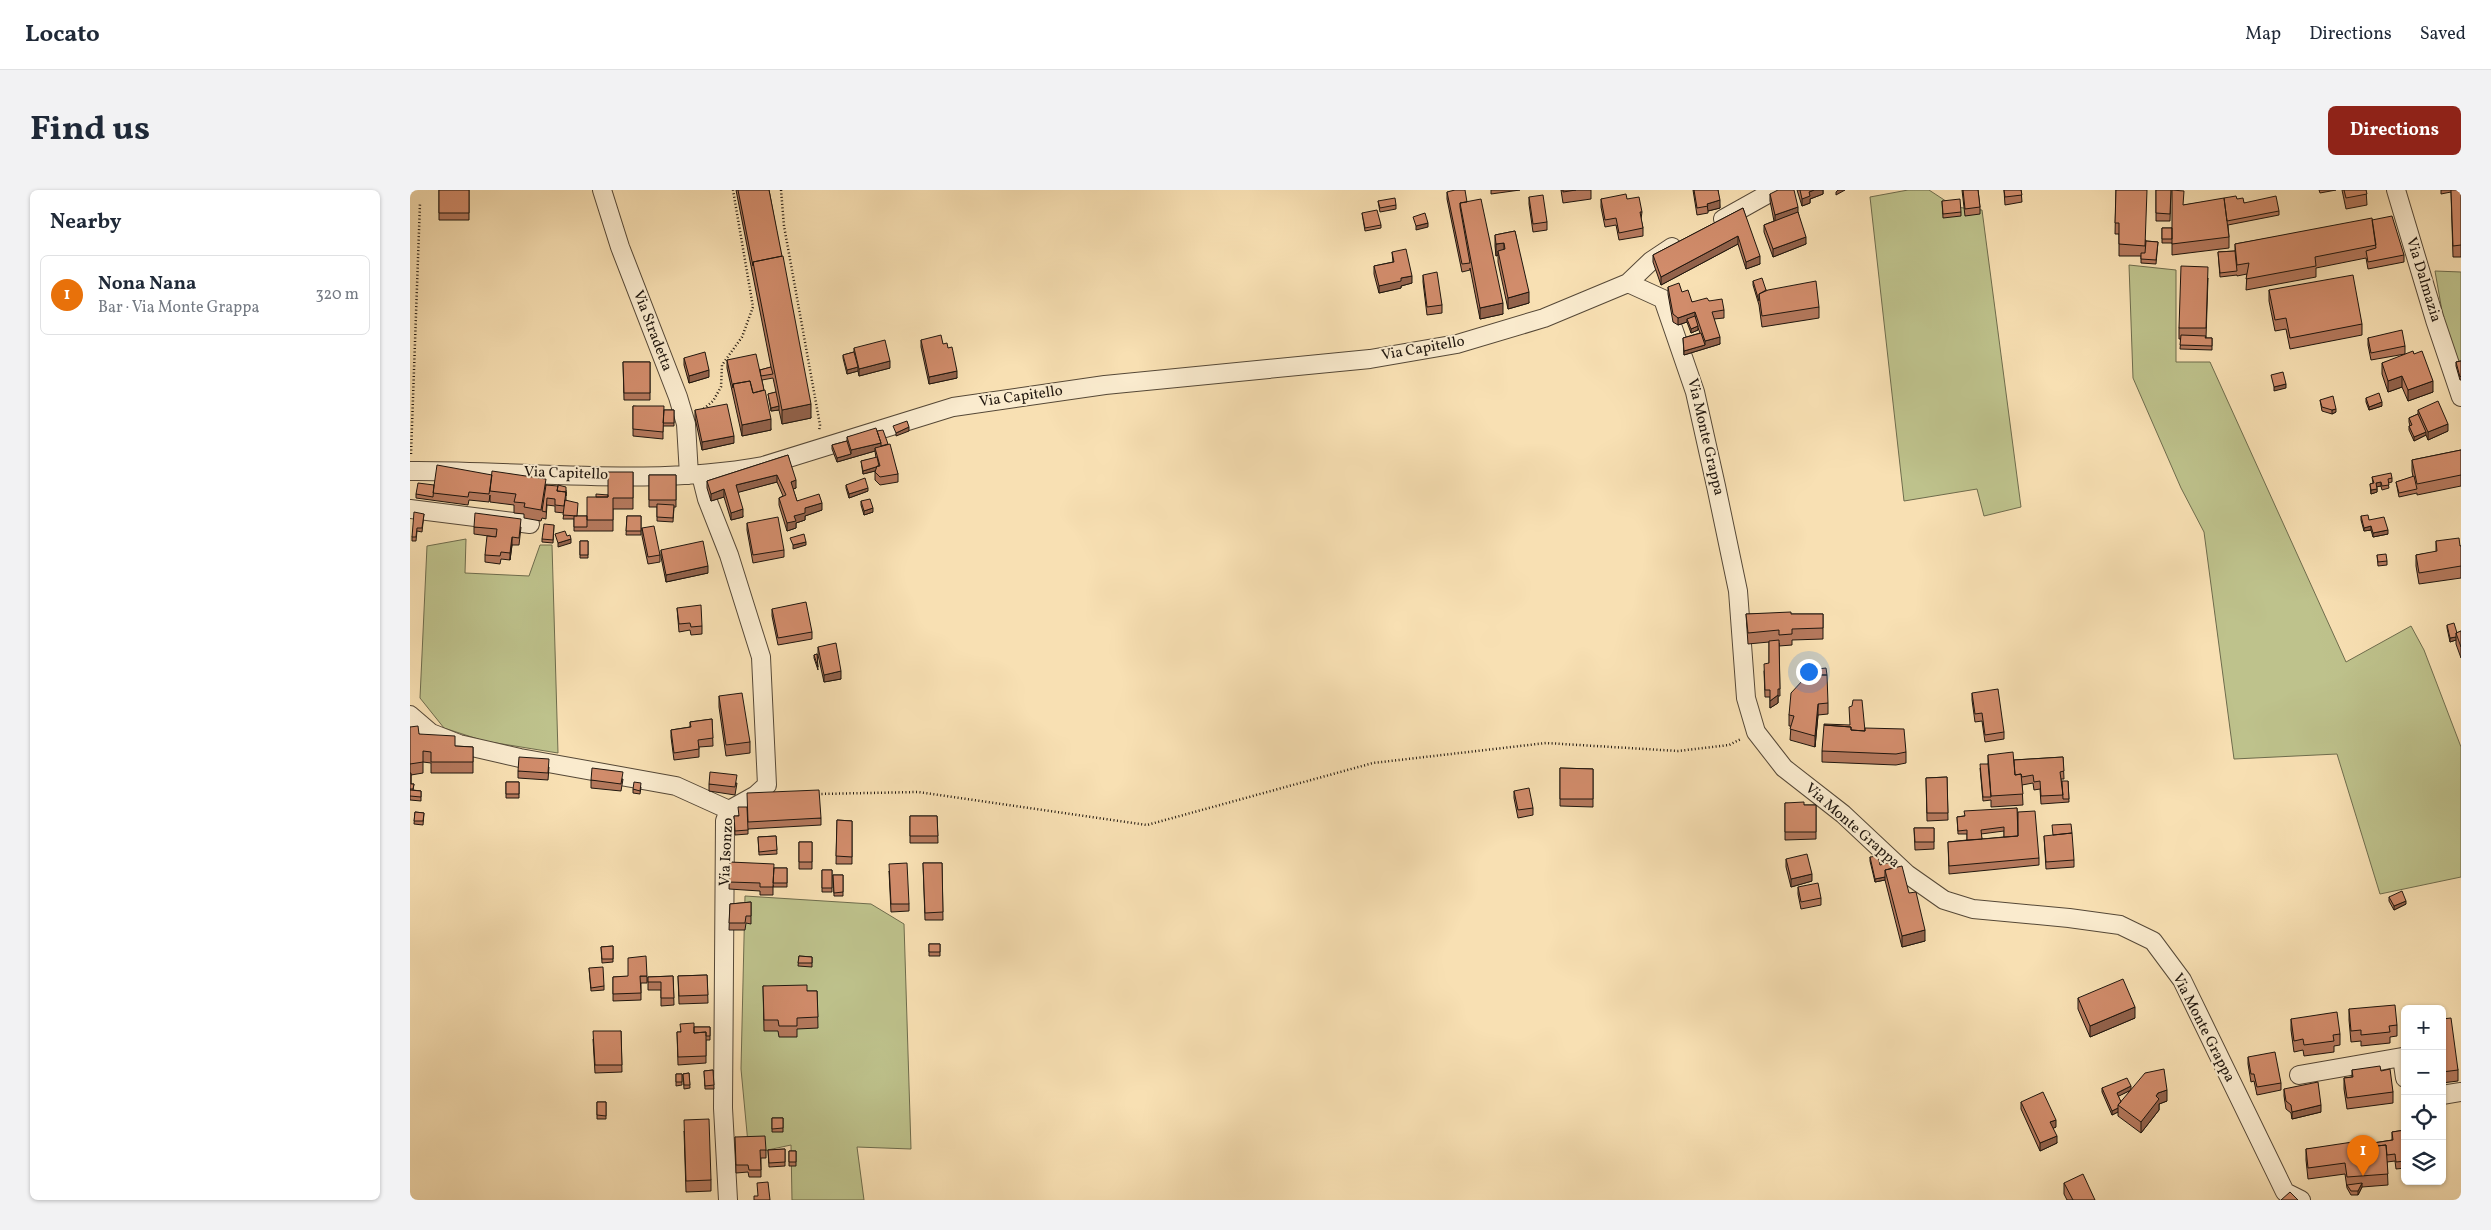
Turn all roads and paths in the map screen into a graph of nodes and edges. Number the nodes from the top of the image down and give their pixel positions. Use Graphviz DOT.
graph roads {
  1 [pos="602,190"];
  2 [pos="733,190"];
  3 [pos="781,190"];
  4 [pos="1775,190"];
  5 [pos="2396,190"];
  6 [pos="420,203"];
  7 [pos="1712,225"];
  8 [pos="1686,239"];
  9 [pos="1628,283"];
  10 [pos="2461,397"];
  11 [pos="686,424"];
  12 [pos="815,450"];
  13 [pos="410,471"];
  14 [pos="695,475"];
  15 [pos="410,485"];
  16 [pos="410,510"];
  17 [pos="530,524"];
  18 [pos="410,715"];
  19 [pos="1756,732"];
  20 [pos="813,794"];
  21 [pos="729,810"];
  22 [pos="2401,1057"];
  23 [pos="2299,1075"];
  24 [pos="2461,1092"];
  25 [pos="2446,1094"];
  26 [pos="2282,1196"];
  27 [pos="728,1200"];
  28 [pos="2301,1200"];
  1 -- 11 [label="street, Via Stradetta"];
  2 -- 11 [label="path"];
  3 -- 12 [label="path"];
  4 -- 7 [label="street"];
  5 -- 10 [label="street, Via Dalmazia"];
  6 -- 13 [label="path"];
  8 -- 9 [label="street, Via Capitello"];
  9 -- 12 [label="street, Via Capitello"];
  9 -- 19 [label="street, Via Monte Grappa"];
  11 -- 14 [label="street, Via Stradetta"];
  12 -- 14 [label="street, Via Capitello"];
  13 -- 14 [label="street, Via Capitello"];
  13 -- 15 [label="street"];
  14 -- 21 [label="street, Via Isonzo"];
  16 -- 17 [label="street"];
  18 -- 21 [label="street"];
  19 -- 20 [label="path"];
  19 -- 26 [label="street, Via Monte Grappa"];
  21 -- 27 [label="street, Via Isonzo"];
  22 -- 23 [label="street"];
  24 -- 25 [label="street"];
  26 -- 28 [label="street, Via Monte Grappa"];
}
